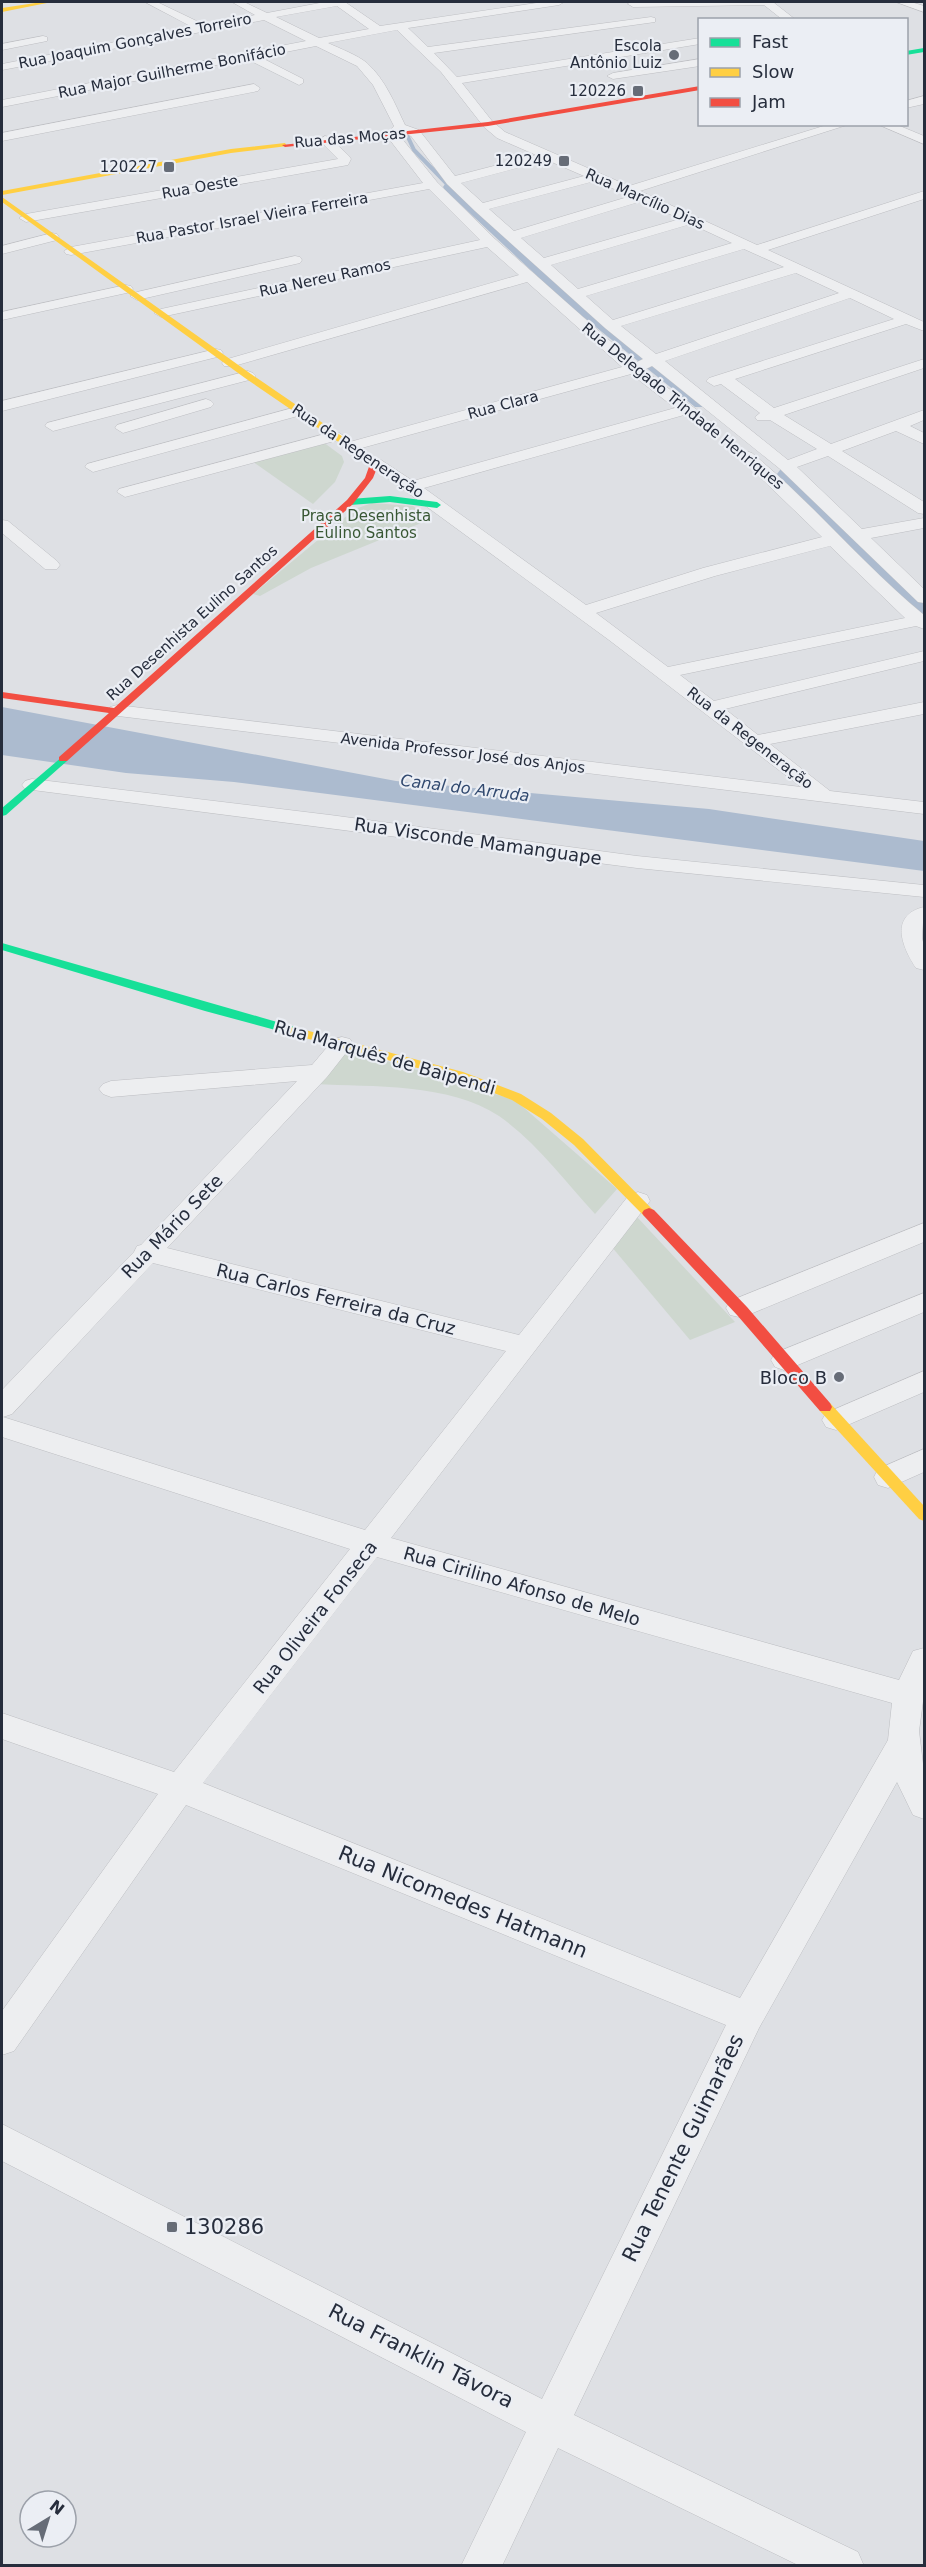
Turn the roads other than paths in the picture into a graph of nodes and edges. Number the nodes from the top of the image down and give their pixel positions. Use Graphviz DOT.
graph roads {
  1 [pos="49,2"];
  2 [pos="150,2"];
  3 [pos="237,2"];
  4 [pos="340,2"];
  5 [pos="559,2"];
  6 [pos="761,2"];
  7 [pos="767,2"];
  8 [pos="902,2"];
  9 [pos="632,3"];
  10 [pos="466,6"];
  11 [pos="924,9"];
  12 [pos="2,10"];
  13 [pos="480,15"];
  14 [pos="264,16"];
  15 [pos="788,18"];
  16 [pos="399,26"];
  17 [pos="203,28"];
  18 [pos="658,28"];
  19 [pos="378,30"];
  20 [pos="43,39"];
  21 [pos="698,41"];
  22 [pos="319,43"];
  23 [pos="675,45"];
  24 [pos="2,47"];
  25 [pos="924,50"];
  26 [pos="424,51"];
  27 [pos="908,53"];
  28 [pos="249,56"];
  29 [pos="698,60"];
  30 [pos="698,61"];
  31 [pos="2,67"];
  32 [pos="613,76"];
  33 [pos="299,81"];
  34 [pos="454,81"];
  35 [pos="254,88"];
  36 [pos="698,88"];
  37 [pos="2,104"];
  38 [pos="488,124"];
  39 [pos="838,126"];
  40 [pos="889,126"];
  41 [pos="402,132"];
  42 [pos="2,137"];
  43 [pos="325,140"];
  44 [pos="924,140"];
  45 [pos="550,155"];
  46 [pos="595,177"];
  47 [pos="452,181"];
  48 [pos="432,184"];
  49 [pos="627,191"];
  50 [pos="2,193"];
  51 [pos="924,195"];
  52 [pos="643,197"];
  53 [pos="2,199"];
  54 [pos="480,208"];
  55 [pos="26,218"];
  56 [pos="692,220"];
  57 [pos="513,236"];
  58 [pos="52,237"];
  59 [pos="490,242"];
  60 [pos="751,246"];
  61 [pos="2,250"];
  62 [pos="71,251"];
  63 [pos="295,260"];
  64 [pos="543,263"];
  65 [pos="796,268"];
  66 [pos="530,277"];
  67 [pos="852,292"];
  68 [pos="131,293"];
  69 [pos="576,294"];
  70 [pos="160,313"];
  71 [pos="2,316"];
  72 [pos="908,319"];
  73 [pos="610,325"];
  74 [pos="924,327"];
  75 [pos="216,353"];
  76 [pos="230,363"];
  77 [pos="924,363"];
  78 [pos="644,364"];
  79 [pos="248,376"];
  80 [pos="725,379"];
  81 [pos="264,387"];
  82 [pos="686,387"];
  83 [pos="2,406"];
  84 [pos="687,410"];
  85 [pos="300,411"];
  86 [pos="772,414"];
  87 [pos="924,416"];
  88 [pos="705,424"];
  89 [pos="897,425"];
  90 [pos="53,426"];
  91 [pos="736,426"];
  92 [pos="123,428"];
  93 [pos="336,436"];
  94 [pos="924,440"];
  95 [pos="732,445"];
  96 [pos="828,449"];
  97 [pos="356,454"];
  98 [pos="375,462"];
  99 [pos="786,466"];
  100 [pos="93,467"];
  101 [pos="413,486"];
  102 [pos="124,492"];
  103 [pos="350,502"];
  104 [pos="437,505"];
  105 [pos="924,509"];
  106 [pos="924,523"];
  107 [pos="3,528"];
  108 [pos="857,535"];
  109 [pos="832,540"];
  110 [pos="51,566"];
  111 [pos="924,577"];
  112 [pos="906,581"];
  113 [pos="924,598"];
  114 [pos="583,612"];
  115 [pos="922,622"];
  116 [pos="924,656"];
  117 [pos="665,673"];
  118 [pos="2,694"];
  119 [pos="711,707"];
  120 [pos="924,708"];
  121 [pos="99,713"];
  122 [pos="756,741"];
  123 [pos="10,782"];
  124 [pos="32,785"];
  125 [pos="824,796"];
  126 [pos="924,808"];
  127 [pos="2,813"];
  128 [pos="924,891"];
  129 [pos="924,913"];
  130 [pos="2,946"];
  131 [pos="924,963"];
  132 [pos="342,1044"];
  133 [pos="319,1072"];
  134 [pos="111,1089"];
  135 [pos="638,1201"];
  136 [pos="924,1232"];
  137 [pos="146,1252"];
  138 [pos="924,1302"];
  139 [pos="739,1308"];
  140 [pos="525,1346"];
  141 [pos="784,1360"];
  142 [pos="924,1380"];
  143 [pos="2,1407"];
  144 [pos="836,1420"];
  145 [pos="2,1427"];
  146 [pos="924,1460"];
  147 [pos="888,1477"];
  148 [pos="924,1515"];
  149 [pos="372,1544"];
  150 [pos="924,1660"];
  151 [pos="908,1695"];
  152 [pos="2,1726"];
  153 [pos="904,1741"];
  154 [pos="180,1788"];
  155 [pos="924,1804"];
  156 [pos="747,2016"];
  157 [pos="2,2039"];
  158 [pos="2,2142"];
  159 [pos="551,2424"];
  160 [pos="481,2565"];
  161 [pos="844,2565"];
  1 -- 12 [label="street"];
  2 -- 17 [label="street"];
  3 -- 14 [label="street"];
  4 -- 14 [label="street, Rua Joaquim Gonçalves Torreiro"];
  4 -- 19 [label="street"];
  5 -- 13 [label="street, Rua Major Guilherme Bonifácio"];
  6 -- 9 [label="street"];
  7 -- 15 [label="street"];
  8 -- 11 [label="street"];
  9 -- 18 [label="street"];
  10 -- 13 [label="street"];
  13 -- 16 [label="street, Rua Major Guilherme Bonifácio"];
  14 -- 17 [label="street, Rua Joaquim Gonçalves Torreiro"];
  14 -- 22 [label="street"];
  16 -- 19 [label="street, Rua Major Guilherme Bonifácio"];
  16 -- 26 [label="street, Rua Marcílio Dias"];
  17 -- 31 [label="street, Rua Joaquim Gonçalves Torreiro"];
  18 -- 23 [label="street"];
  18 -- 26 [label="street"];
  19 -- 22 [label="street, Rua Major Guilherme Bonifácio"];
  20 -- 24 [label="street"];
  21 -- 23 [label="street"];
  22 -- 28 [label="street, Rua Major Guilherme Bonifácio"];
  22 -- 41 [label="street"];
  23 -- 29 [label="street"];
  23 -- 34 [label="street"];
  25 -- 27 [label="street"];
  26 -- 34 [label="street, Rua Marcílio Dias"];
  28 -- 33 [label="street"];
  28 -- 37 [label="street, Rua Major Guilherme Bonifácio"];
  30 -- 32 [label="street"];
  34 -- 38 [label="street, Rua Marcílio Dias"];
  35 -- 42 [label="street"];
  36 -- 38 [label="street, Rua das Moças"];
  38 -- 41 [label="street, Rua das Moças"];
  38 -- 45 [label="street, Rua Marcílio Dias"];
  39 -- 49 [label="street"];
  40 -- 44 [label="street"];
  41 -- 43 [label="street, Rua das Moças"];
  41 -- 47 [label="street, Rua Delegado Trindade Henriques"];
  41 -- 48 [label="street, Rua Delegado Trindade Henriques"];
  43 -- 50 [label="street, Rua das Moças"];
  43 -- 55 [label="street, Rua Oeste"];
  45 -- 46 [label="street, Rua Marcílio Dias"];
  45 -- 47 [label="street"];
  46 -- 49 [label="street, Rua Marcílio Dias"];
  46 -- 54 [label="street"];
  47 -- 54 [label="street, Rua Delegado Trindade Henriques"];
  48 -- 59 [label="street, Rua Delegado Trindade Henriques"];
  48 -- 62 [label="street, Rua Pastor Israel Vieira Ferreira"];
  49 -- 52 [label="street, Rua Marcílio Dias"];
  51 -- 60 [label="street"];
  52 -- 56 [label="street, Rua Marcílio Dias"];
  52 -- 57 [label="street"];
  53 -- 55 [label="street, Rua da Regeneração"];
  54 -- 57 [label="street, Rua Delegado Trindade Henriques"];
  55 -- 58 [label="street, Rua da Regeneração"];
  56 -- 60 [label="street, Rua Marcílio Dias"];
  56 -- 64 [label="street"];
  57 -- 64 [label="street, Rua Delegado Trindade Henriques"];
  58 -- 61 [label="street"];
  58 -- 62 [label="street, Rua da Regeneração"];
  59 -- 66 [label="street, Rua Delegado Trindade Henriques"];
  59 -- 70 [label="street, Rua Nereu Ramos"];
  60 -- 65 [label="street, Rua Marcílio Dias"];
  60 -- 69 [label="street"];
  62 -- 68 [label="street, Rua da Regeneração"];
  63 -- 68 [label="street"];
  64 -- 69 [label="street, Rua Delegado Trindade Henriques"];
  65 -- 67 [label="street, Rua Marcílio Dias"];
  65 -- 73 [label="street"];
  66 -- 76 [label="street"];
  66 -- 78 [label="street, Rua Delegado Trindade Henriques"];
  67 -- 72 [label="street, Rua Marcílio Dias"];
  67 -- 78 [label="street, Rua Clara"];
  68 -- 70 [label="street, Rua da Regeneração"];
  68 -- 71 [label="street"];
  69 -- 73 [label="street, Rua Delegado Trindade Henriques"];
  70 -- 75 [label="street, Rua da Regeneração"];
  72 -- 74 [label="street, Rua Marcílio Dias"];
  72 -- 80 [label="street"];
  73 -- 78 [label="street, Rua Delegado Trindade Henriques"];
  75 -- 76 [label="street, Rua da Regeneração"];
  75 -- 83 [label="street"];
  76 -- 79 [label="street, Rua da Regeneração"];
  77 -- 86 [label="street"];
  78 -- 82 [label="street, Rua Delegado Trindade Henriques"];
  78 -- 84 [label="street, Rua Delegado Trindade Henriques"];
  78 -- 97 [label="street, Rua Clara"];
  79 -- 81 [label="street, Rua da Regeneração"];
  79 -- 90 [label="street"];
  80 -- 82 [label="street"];
  80 -- 86 [label="street"];
  81 -- 85 [label="street, Rua da Regeneração"];
  81 -- 92 [label="street"];
  82 -- 91 [label="street, Rua Delegado Trindade Henriques"];
  84 -- 88 [label="street, Rua Delegado Trindade Henriques"];
  84 -- 101 [label="street"];
  85 -- 93 [label="street, Rua da Regeneração"];
  85 -- 100 [label="street"];
  86 -- 91 [label="street"];
  86 -- 96 [label="street"];
  87 -- 89 [label="street"];
  89 -- 94 [label="street"];
  89 -- 96 [label="street"];
  91 -- 99 [label="street, Rua Delegado Trindade Henriques"];
  93 -- 97 [label="street, Rua da Regeneração"];
  93 -- 102 [label="street"];
  95 -- 109 [label="street, Rua Delegado Trindade Henriques"];
  96 -- 99 [label="street"];
  96 -- 105 [label="street"];
  97 -- 98 [label="street, Rua da Regeneração"];
  98 -- 101 [label="street, Rua da Regeneração"];
  98 -- 103 [label="street, Rua Desenhista Eulino Santos"];
  99 -- 108 [label="street, Rua Delegado Trindade Henriques"];
  101 -- 104 [label="street, Rua da Regeneração"];
  103 -- 104 [label="street"];
  103 -- 121 [label="street, Rua Desenhista Eulino Santos"];
  104 -- 114 [label="street, Rua da Regeneração"];
  106 -- 108 [label="street"];
  107 -- 110 [label="street"];
  108 -- 112 [label="street, Rua Delegado Trindade Henriques"];
  109 -- 114 [label="street"];
  109 -- 115 [label="street, Rua Delegado Trindade Henriques"];
  111 -- 112 [label="street"];
  112 -- 113 [label="street, Rua Delegado Trindade Henriques"];
  114 -- 117 [label="street, Rua da Regeneração"];
  115 -- 117 [label="street"];
  116 -- 119 [label="street"];
  117 -- 119 [label="street, Rua da Regeneração"];
  118 -- 121 [label="street, Avenida Professor José dos Anjos"];
  119 -- 122 [label="street, Rua da Regeneração"];
  120 -- 122 [label="street"];
  121 -- 124 [label="street, Rua Desenhista Eulino Santos"];
  121 -- 125 [label="street, Avenida Professor José dos Anjos"];
  122 -- 125 [label="street, Rua da Regeneração"];
  123 -- 124 [label="street"];
  124 -- 127 [label="street, Rua Desenhista Eulino Santos"];
  124 -- 128 [label="street, Rua Visconde Mamanguape"];
  125 -- 126 [label="street, Avenida Professor José dos Anjos"];
  129 -- 131 [label="street"];
  130 -- 132 [label="street, Rua Marquês de Baipendi"];
  132 -- 133 [label="street, Rua Mário Sete"];
  132 -- 135 [label="street, Rua Marquês de Baipendi"];
  133 -- 134 [label="street"];
  133 -- 137 [label="street, Rua Mário Sete"];
  135 -- 139 [label="street, Rua Marquês de Baipendi"];
  135 -- 140 [label="street, Rua Oliveira Fonseca"];
  136 -- 139 [label="street"];
  137 -- 140 [label="street, Rua Carlos Ferreira da Cruz"];
  137 -- 143 [label="street, Rua Mário Sete"];
  138 -- 141 [label="street"];
  139 -- 141 [label="street, Rua Marquês de Baipendi"];
  140 -- 149 [label="street, Rua Oliveira Fonseca"];
  141 -- 144 [label="street, Rua Marquês de Baipendi"];
  142 -- 144 [label="street"];
  144 -- 147 [label="street, Rua Marquês de Baipendi"];
  145 -- 149 [label="street, Rua Cirilino Afonso de Melo"];
  146 -- 147 [label="street"];
  147 -- 148 [label="street, Rua Marquês de Baipendi"];
  149 -- 151 [label="street, Rua Cirilino Afonso de Melo"];
  149 -- 154 [label="street, Rua Oliveira Fonseca"];
  150 -- 151 [label="street"];
  151 -- 153 [label="street"];
  152 -- 154 [label="street, Rua Nicomedes Hatmann"];
  153 -- 155 [label="street"];
  153 -- 156 [label="street, Rua Tenente Guimarães"];
  154 -- 156 [label="street, Rua Nicomedes Hatmann"];
  154 -- 157 [label="street, Rua Oliveira Fonseca"];
  156 -- 159 [label="street, Rua Tenente Guimarães"];
  158 -- 159 [label="street, Rua Franklin Távora"];
  159 -- 160 [label="street, Rua Tenente Guimarães"];
  159 -- 161 [label="street, Rua Franklin Távora"];
}
